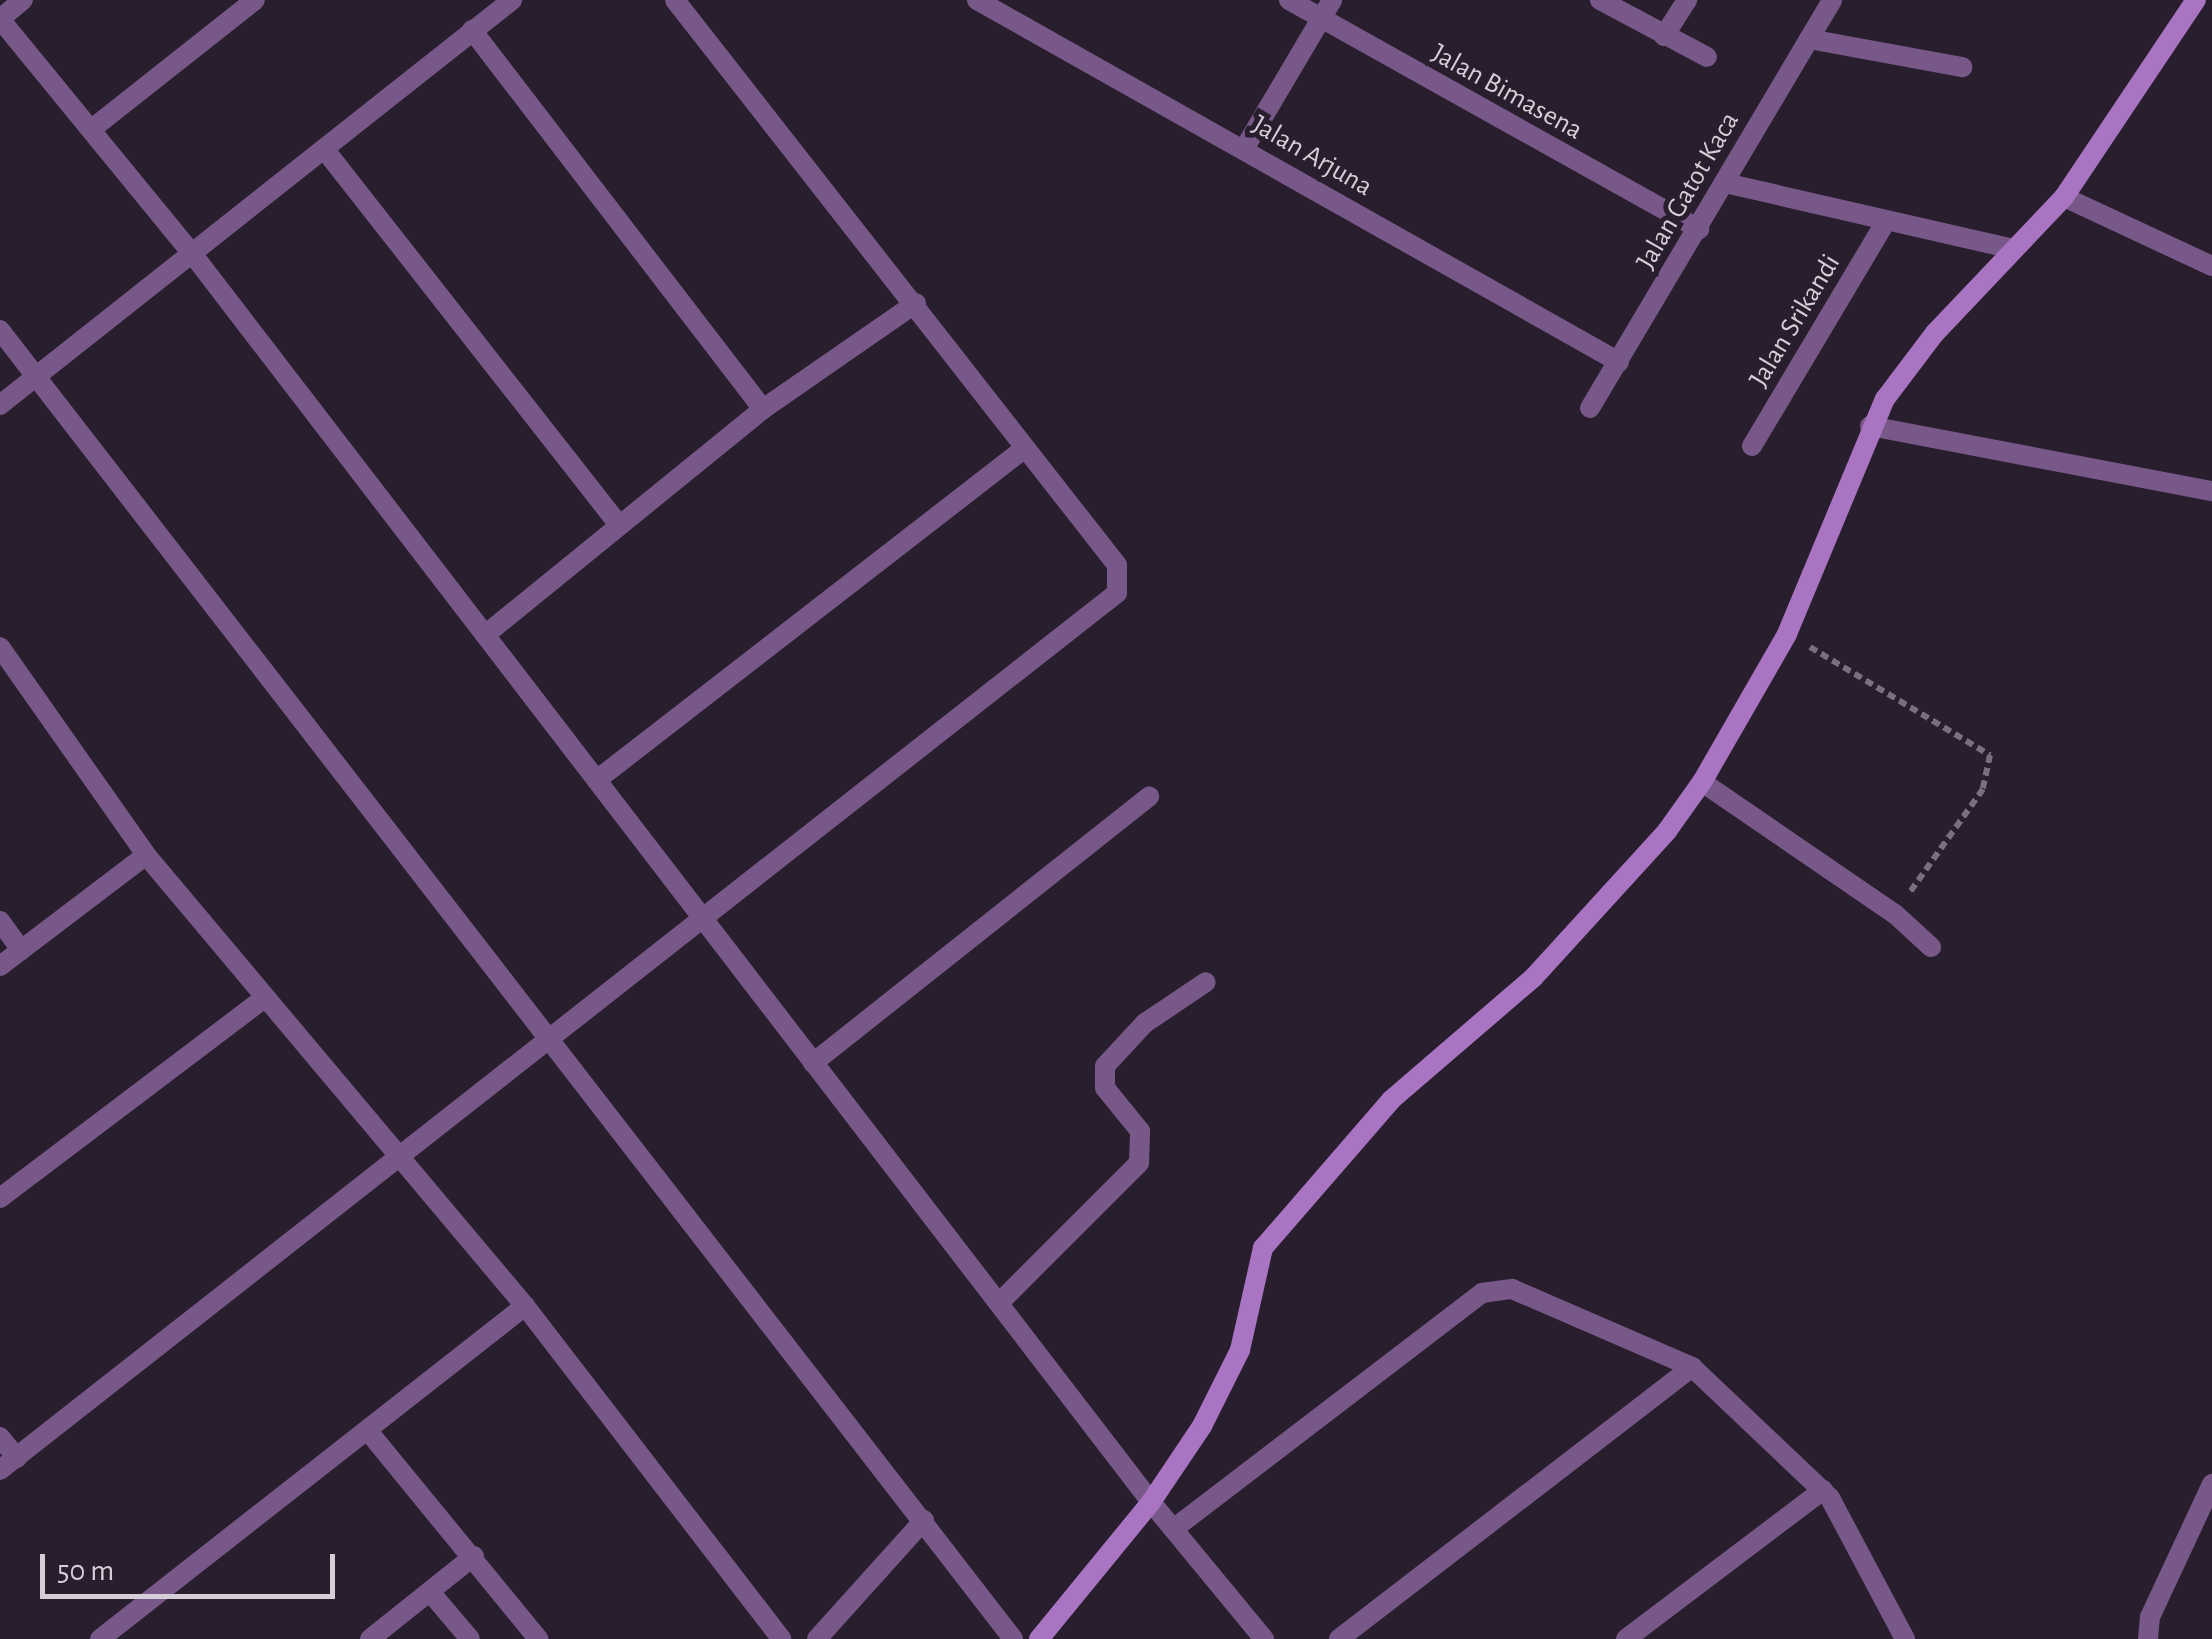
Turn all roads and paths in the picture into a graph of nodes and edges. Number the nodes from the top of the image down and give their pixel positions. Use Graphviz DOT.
graph roads {
  1 [pos="23,0"];
  2 [pos="255,0"];
  3 [pos="512,0"];
  4 [pos="675,0"];
  5 [pos="977,0"];
  6 [pos="1289,0"];
  7 [pos="1332,0"];
  8 [pos="1600,0"];
  9 [pos="1688,0"];
  10 [pos="1832,0"];
  11 [pos="2196,0"];
  12 [pos="0,19"];
  13 [pos="1320,20"];
  14 [pos="472,30"];
  15 [pos="1664,36"];
  16 [pos="1809,39"];
  17 [pos="1707,58"];
  18 [pos="1962,66"];
  19 [pos="92,128"];
  20 [pos="1244,149"];
  21 [pos="325,150"];
  22 [pos="1725,183"];
  23 [pos="2064,198"];
  24 [pos="1885,223"];
  25 [pos="1699,230"];
  26 [pos="2013,249"];
  27 [pos="194,256"];
  28 [pos="2212,266"];
  29 [pos="916,303"];
  30 [pos="0,330"];
  31 [pos="1619,362"];
  32 [pos="37,377"];
  33 [pos="0,405"];
  34 [pos="1590,408"];
  35 [pos="763,409"];
  36 [pos="1870,426"];
  37 [pos="1752,446"];
  38 [pos="1026,448"];
  39 [pos="2212,491"];
  40 [pos="617,522"];
  41 [pos="1786,634"];
  42 [pos="485,636"];
  43 [pos="0,647"];
  44 [pos="598,779"];
  45 [pos="1702,782"];
  46 [pos="1150,797"];
  47 [pos="146,856"];
  48 [pos="1895,914"];
  49 [pos="701,917"];
  50 [pos="0,922"];
  51 [pos="1931,947"];
  52 [pos="21,950"];
  53 [pos="0,966"];
  54 [pos="1206,982"];
  55 [pos="264,998"];
  56 [pos="548,1041"];
  57 [pos="813,1063"];
  58 [pos="399,1159"];
  59 [pos="0,1198"];
  60 [pos="1001,1301"];
  61 [pos="525,1306"];
  62 [pos="1692,1367"];
  63 [pos="368,1432"];
  64 [pos="0,1437"];
  65 [pos="8,1464"];
  66 [pos="2212,1487"];
  67 [pos="1823,1490"];
  68 [pos="1151,1502"];
  69 [pos="924,1520"];
  70 [pos="1176,1527"];
  71 [pos="474,1556"];
  72 [pos="430,1593"];
  73 [pos="100,1639"];
  74 [pos="370,1639"];
  75 [pos="470,1639"];
  76 [pos="538,1639"];
  77 [pos="781,1639"];
  78 [pos="817,1639"];
  79 [pos="1013,1639"];
  80 [pos="1039,1639"];
  81 [pos="1264,1639"];
  82 [pos="1339,1639"];
  83 [pos="1626,1639"];
  84 [pos="1906,1639"];
  85 [pos="2148,1639"];
  1 -- 12 [label="street"];
  2 -- 19 [label="street"];
  3 -- 14 [label="street"];
  4 -- 29 [label="street"];
  5 -- 20 [label="street, Jalan Arjuna"];
  6 -- 13 [label="street, Jalan Bimasena"];
  7 -- 13 [label="street"];
  8 -- 15 [label="street"];
  9 -- 15 [label="street"];
  10 -- 16 [label="street, Jalan Gatot Kaca"];
  11 -- 23 [label="street"];
  12 -- 19 [label="street"];
  13 -- 20 [label="street"];
  13 -- 25 [label="street, Jalan Bimasena"];
  14 -- 21 [label="street"];
  14 -- 35 [label="street"];
  15 -- 17 [label="street"];
  16 -- 18 [label="street"];
  16 -- 22 [label="street, Jalan Gatot Kaca"];
  19 -- 27 [label="street"];
  20 -- 31 [label="street, Jalan Arjuna"];
  21 -- 27 [label="street"];
  21 -- 40 [label="street"];
  22 -- 24 [label="street"];
  22 -- 25 [label="street, Jalan Gatot Kaca"];
  23 -- 26 [label="street"];
  23 -- 28 [label="street"];
  24 -- 26 [label="street"];
  24 -- 37 [label="street, Jalan Srikandi"];
  25 -- 31 [label="street, Jalan Gatot Kaca"];
  26 -- 36 [label="street"];
  27 -- 32 [label="street"];
  27 -- 42 [label="street"];
  29 -- 35 [label="street"];
  29 -- 38 [label="street"];
  30 -- 32 [label="street"];
  31 -- 34 [label="street, Jalan Gatot Kaca"];
  32 -- 33 [label="street"];
  32 -- 56 [label="street"];
  35 -- 40 [label="street"];
  36 -- 39 [label="street"];
  36 -- 41 [label="street"];
  38 -- 44 [label="street"];
  38 -- 49 [label="street"];
  40 -- 42 [label="street"];
  41 -- 45 [label="street"];
  41 -- 48 [label="path"];
  42 -- 44 [label="street"];
  43 -- 47 [label="street"];
  44 -- 49 [label="street"];
  45 -- 48 [label="street"];
  45 -- 68 [label="street"];
  46 -- 57 [label="street"];
  47 -- 52 [label="street"];
  47 -- 55 [label="street"];
  48 -- 51 [label="street"];
  49 -- 56 [label="street"];
  49 -- 57 [label="street"];
  50 -- 52 [label="street"];
  52 -- 53 [label="street"];
  54 -- 60 [label="street"];
  55 -- 58 [label="street"];
  55 -- 59 [label="street"];
  56 -- 58 [label="street"];
  56 -- 69 [label="street"];
  57 -- 60 [label="street"];
  58 -- 61 [label="street"];
  58 -- 65 [label="street"];
  60 -- 68 [label="street"];
  61 -- 63 [label="street"];
  61 -- 77 [label="street"];
  62 -- 67 [label="street"];
  62 -- 70 [label="street"];
  62 -- 82 [label="street"];
  63 -- 71 [label="street"];
  63 -- 73 [label="street"];
  64 -- 65 [label="street"];
  66 -- 85 [label="street"];
  67 -- 83 [label="street"];
  67 -- 84 [label="street"];
  68 -- 70 [label="street"];
  68 -- 80 [label="street"];
  69 -- 78 [label="street"];
  69 -- 79 [label="street"];
  70 -- 81 [label="street"];
  71 -- 72 [label="street"];
  71 -- 76 [label="street"];
  72 -- 74 [label="street"];
  72 -- 75 [label="street"];
}
